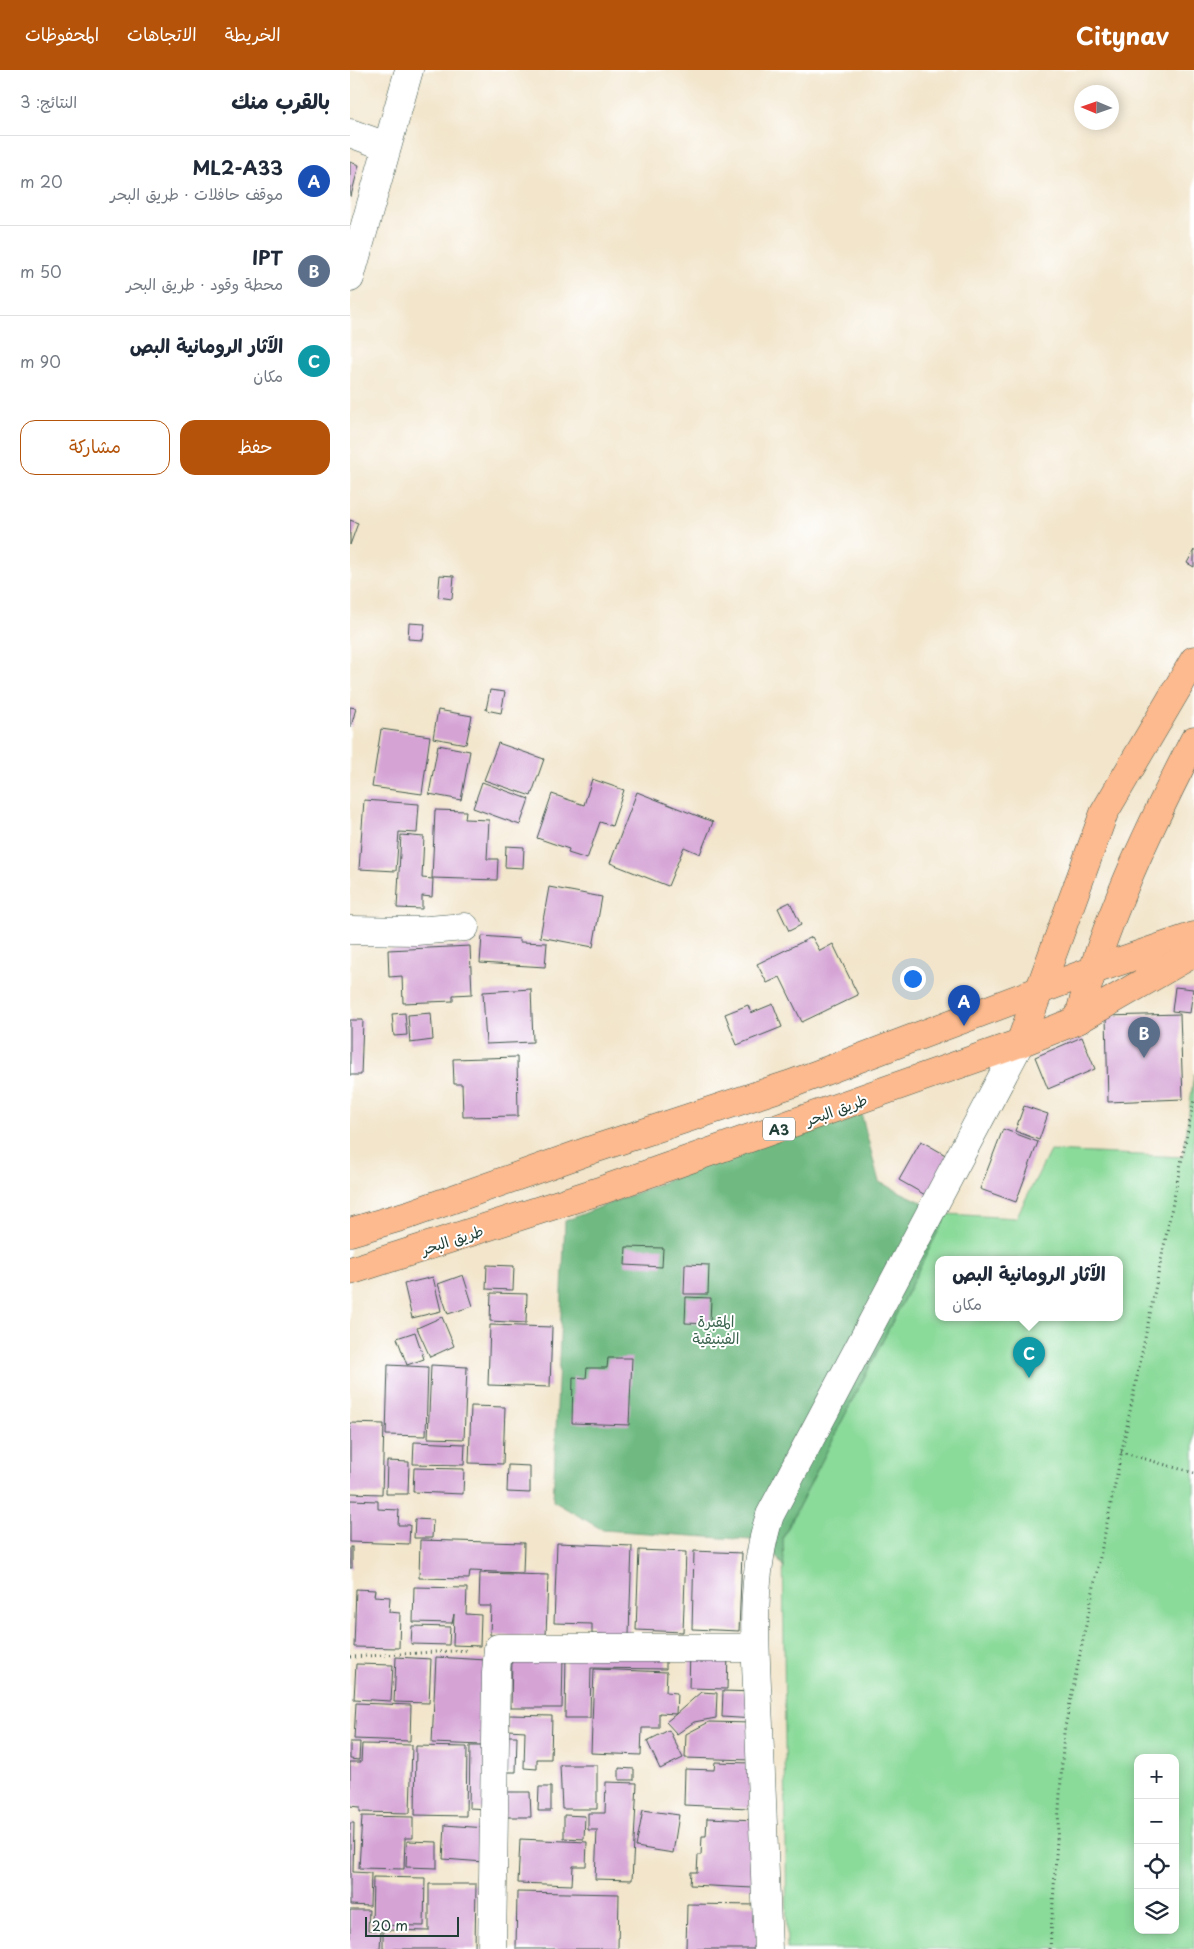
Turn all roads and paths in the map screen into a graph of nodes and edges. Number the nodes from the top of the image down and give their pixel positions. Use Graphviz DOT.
graph roads {
  1 [pos="409,70"];
  2 [pos="350,133"];
  3 [pos="386,146"];
  4 [pos="350,278"];
  5 [pos="1194,660"];
  6 [pos="1194,740"];
  7 [pos="465,927"];
  8 [pos="350,930"];
  9 [pos="1194,936"];
  10 [pos="1194,953"];
  11 [pos="1091,971"];
  12 [pos="1039,991"];
  13 [pos="1078,1020"];
  14 [pos="1020,1043"];
  15 [pos="1194,1100"];
  16 [pos="350,1232"];
  17 [pos="350,1271"];
  18 [pos="1121,1452"];
  19 [pos="1194,1474"];
  20 [pos="498,1648"];
  21 [pos="755,1648"];
  22 [pos="350,1656"];
  23 [pos="492,1949"];
  24 [pos="768,1949"];
  25 [pos="1050,1949"];
  1 -- 3 [label="street"];
  2 -- 3 [label="street"];
  3 -- 4 [label="street"];
  5 -- 12 [label="main road"];
  6 -- 11 [label="main road"];
  7 -- 8 [label="street"];
  9 -- 11 [label="main road"];
  10 -- 13 [label="main road, طريق البحر / A3"];
  11 -- 12 [label="main road"];
  11 -- 13 [label="main road"];
  12 -- 14 [label="main road"];
  12 -- 16 [label="main road"];
  13 -- 14 [label="main road, طريق البحر / A3"];
  14 -- 17 [label="main road, طريق البحر / A3"];
  14 -- 21 [label="street"];
  15 -- 18 [label="path"];
  18 -- 19 [label="path"];
  18 -- 25 [label="path"];
  20 -- 21 [label="street"];
  20 -- 22 [label="path"];
  20 -- 23 [label="street"];
  21 -- 24 [label="street"];
}
